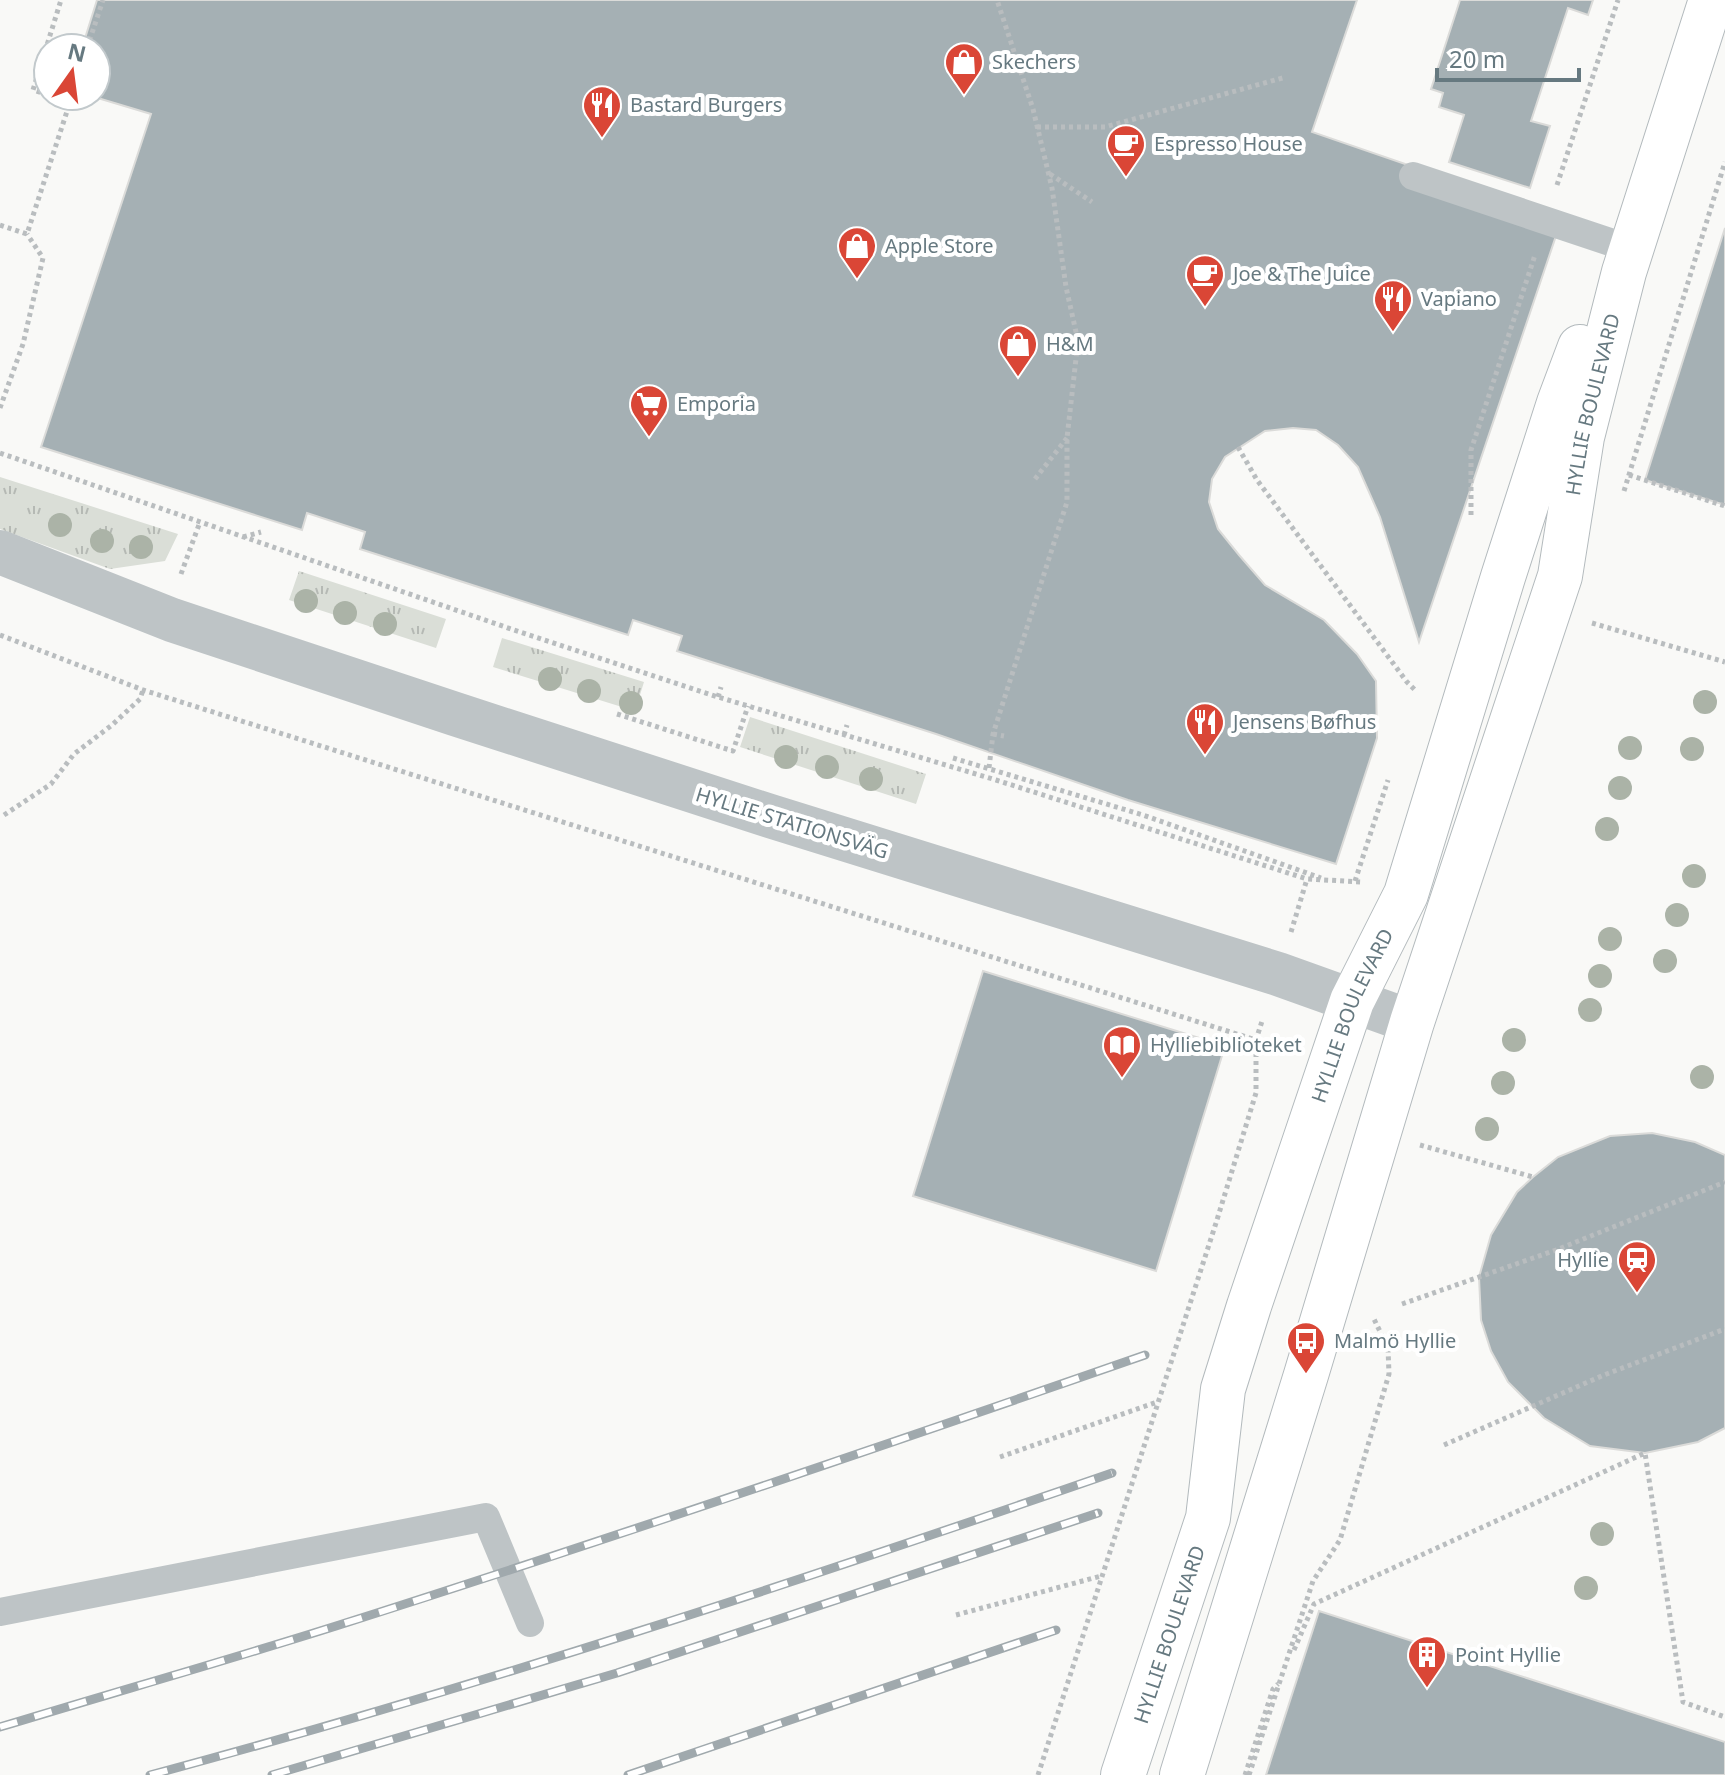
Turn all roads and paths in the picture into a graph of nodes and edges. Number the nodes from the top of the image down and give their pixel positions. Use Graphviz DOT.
graph roads {
  1 [pos="61,0"];
  2 [pos="103,0"];
  3 [pos="997,0"];
  4 [pos="1618,0"];
  5 [pos="1711,0"];
  6 [pos="51,32"];
  7 [pos="92,32"];
  8 [pos="1286,77"];
  9 [pos="67,112"];
  10 [pos="1037,127"];
  11 [pos="1725,162"];
  12 [pos="1046,171"];
  13 [pos="1413,176"];
  14 [pos="1092,202"];
  15 [pos="1546,220"];
  16 [pos="0,225"];
  17 [pos="27,234"];
  18 [pos="1627,260"];
  19 [pos="0,408"];
  20 [pos="1067,438"];
  21 [pos="1238,447"];
  22 [pos="0,453"];
  23 [pos="1035,479"];
  24 [pos="1725,506"];
  25 [pos="200,522"];
  26 [pos="1471,525"];
  27 [pos="261,532"];
  28 [pos="242,537"];
  29 [pos="0,552"];
  30 [pos="0,573"];
  31 [pos="181,574"];
  32 [pos="172,620"];
  33 [pos="1583,620"];
  34 [pos="0,635"];
  35 [pos="1725,662"];
  36 [pos="1422,679"];
  37 [pos="721,687"];
  38 [pos="143,690"];
  39 [pos="1417,692"];
  40 [pos="718,697"];
  41 [pos="748,706"];
  42 [pos="1413,707"];
  43 [pos="606,710"];
  44 [pos="847,725"];
  45 [pos="993,734"];
  46 [pos="844,735"];
  47 [pos="1004,736"];
  48 [pos="953,758"];
  49 [pos="989,768"];
  50 [pos="1389,780"];
  51 [pos="4,815"];
  52 [pos="1307,879"];
  53 [pos="1355,881"];
  54 [pos="1330,882"];
  55 [pos="1352,1001"];
  56 [pos="1412,1022"];
  57 [pos="1415,1143"];
  58 [pos="1533,1177"];
  59 [pos="1725,1182"];
  60 [pos="1402,1304"];
  61 [pos="1372,1315"];
  62 [pos="1725,1329"];
  63 [pos="1158,1402"];
  64 [pos="1444,1445"];
  65 [pos="1000,1457"];
  66 [pos="1102,1576"];
  67 [pos="0,1612"];
  68 [pos="956,1615"];
  69 [pos="530,1623"];
  70 [pos="1280,1682"];
  71 [pos="1725,1717"];
  72 [pos="1038,1775"];
  73 [pos="1123,1775"];
  74 [pos="1182,1775"];
  75 [pos="1247,1775"];
  1 -- 6 [label="path"];
  2 -- 7 [label="path"];
  3 -- 10 [label="path"];
  4 -- 15 [label="path"];
  5 -- 18 [label="street, HYLLIE BOULEVARD"];
  8 -- 10 [label="path"];
  9 -- 17 [label="path"];
  10 -- 20 [label="path"];
  11 -- 24 [label="path"];
  12 -- 14 [label="path"];
  13 -- 15 [label="lane"];
  15 -- 18 [label="lane"];
  15 -- 26 [label="path"];
  16 -- 17 [label="path"];
  17 -- 19 [label="path"];
  18 -- 55 [label="street, HYLLIE BOULEVARD"];
  18 -- 56 [label="street, HYLLIE BOULEVARD"];
  20 -- 23 [label="path"];
  20 -- 45 [label="path"];
  21 -- 39 [label="path"];
  22 -- 25 [label="path"];
  25 -- 28 [label="path"];
  25 -- 31 [label="path"];
  27 -- 28 [label="path"];
  28 -- 40 [label="path"];
  29 -- 32 [label="street, HYLLIE STATIONSVÄG"];
  30 -- 32 [label="street, HYLLIE STATIONSVÄG"];
  32 -- 55 [label="street, HYLLIE STATIONSVÄG"];
  33 -- 35 [label="path"];
  34 -- 38 [label="path"];
  36 -- 39 [label="path"];
  37 -- 40 [label="path"];
  38 -- 51 [label="path"];
  38 -- 63 [label="path"];
  39 -- 42 [label="path"];
  40 -- 41 [label="path"];
  41 -- 43 [label="path"];
  41 -- 46 [label="path"];
  44 -- 46 [label="path"];
  45 -- 47 [label="path"];
  45 -- 49 [label="path"];
  46 -- 52 [label="path"];
  48 -- 49 [label="path"];
  49 -- 54 [label="path"];
  50 -- 53 [label="path"];
  55 -- 56 [label="street, HYLLIE STATIONSVÄG"];
  55 -- 73 [label="street, HYLLIE BOULEVARD"];
  56 -- 74 [label="street, HYLLIE BOULEVARD"];
  57 -- 58 [label="path"];
  59 -- 60 [label="path"];
  61 -- 70 [label="path"];
  62 -- 64 [label="path"];
  63 -- 65 [label="path"];
  63 -- 66 [label="path"];
  66 -- 68 [label="path"];
  66 -- 72 [label="path"];
  67 -- 69 [label="lane"];
  70 -- 71 [label="path"];
  70 -- 75 [label="path"];
}
